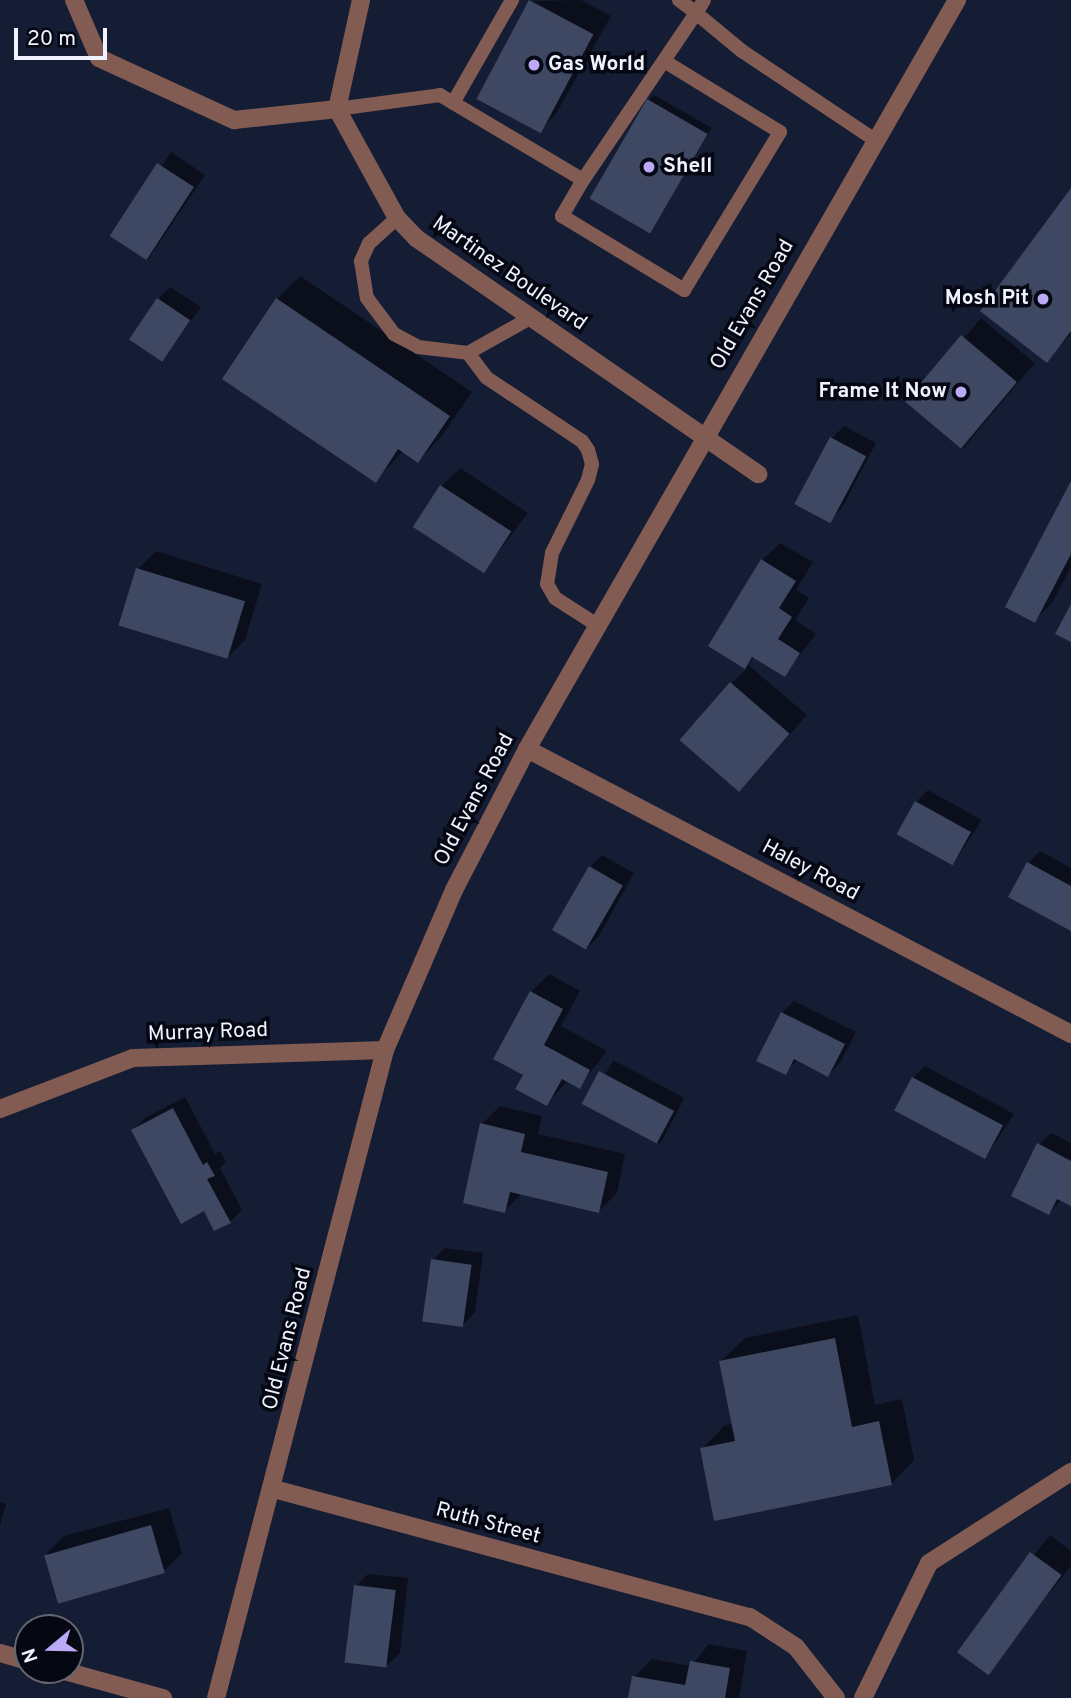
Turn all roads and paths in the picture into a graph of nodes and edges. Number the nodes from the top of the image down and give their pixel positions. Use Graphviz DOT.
graph roads {
  1 [pos="74,0"];
  2 [pos="361,0"];
  3 [pos="512,0"];
  4 [pos="679,0"];
  5 [pos="957,0"];
  6 [pos="700,6"];
  7 [pos="663,61"];
  8 [pos="453,103"];
  9 [pos="337,109"];
  10 [pos="876,140"];
  11 [pos="583,180"];
  12 [pos="397,218"];
  13 [pos="530,318"];
  14 [pos="468,354"];
  15 [pos="703,438"];
  16 [pos="758,474"];
  17 [pos="597,625"];
  18 [pos="527,749"];
  19 [pos="1071,1034"];
  20 [pos="385,1050"];
  21 [pos="0,1109"];
  22 [pos="1071,1472"];
  23 [pos="274,1489"];
  24 [pos="84,1676"];
  25 [pos="163,1698"];
  26 [pos="216,1698"];
  27 [pos="836,1698"];
  28 [pos="863,1698"];
  1 -- 9 [label="street"];
  2 -- 9 [label="street"];
  3 -- 8 [label="lane"];
  4 -- 6 [label="lane"];
  5 -- 10 [label="street, Old Evans Road"];
  6 -- 7 [label="lane"];
  6 -- 10 [label="lane"];
  7 -- 11 [label="lane"];
  7 -- 11 [label="lane"];
  8 -- 9 [label="lane"];
  8 -- 11 [label="lane"];
  9 -- 12 [label="street, Martinez Boulevard"];
  10 -- 15 [label="street, Old Evans Road"];
  12 -- 13 [label="street, Martinez Boulevard"];
  12 -- 14 [label="lane"];
  13 -- 14 [label="lane"];
  13 -- 15 [label="street, Martinez Boulevard"];
  14 -- 17 [label="lane"];
  15 -- 16 [label="street, Martinez Boulevard"];
  15 -- 17 [label="street, Old Evans Road"];
  17 -- 18 [label="street, Old Evans Road"];
  18 -- 19 [label="street, Haley Road"];
  18 -- 20 [label="street, Old Evans Road"];
  20 -- 21 [label="street, Murray Road"];
  20 -- 23 [label="street, Old Evans Road"];
  22 -- 28 [label="street"];
  23 -- 26 [label="street, Old Evans Road"];
  23 -- 27 [label="street, Ruth Street"];
  24 -- 25 [label="street"];
}
